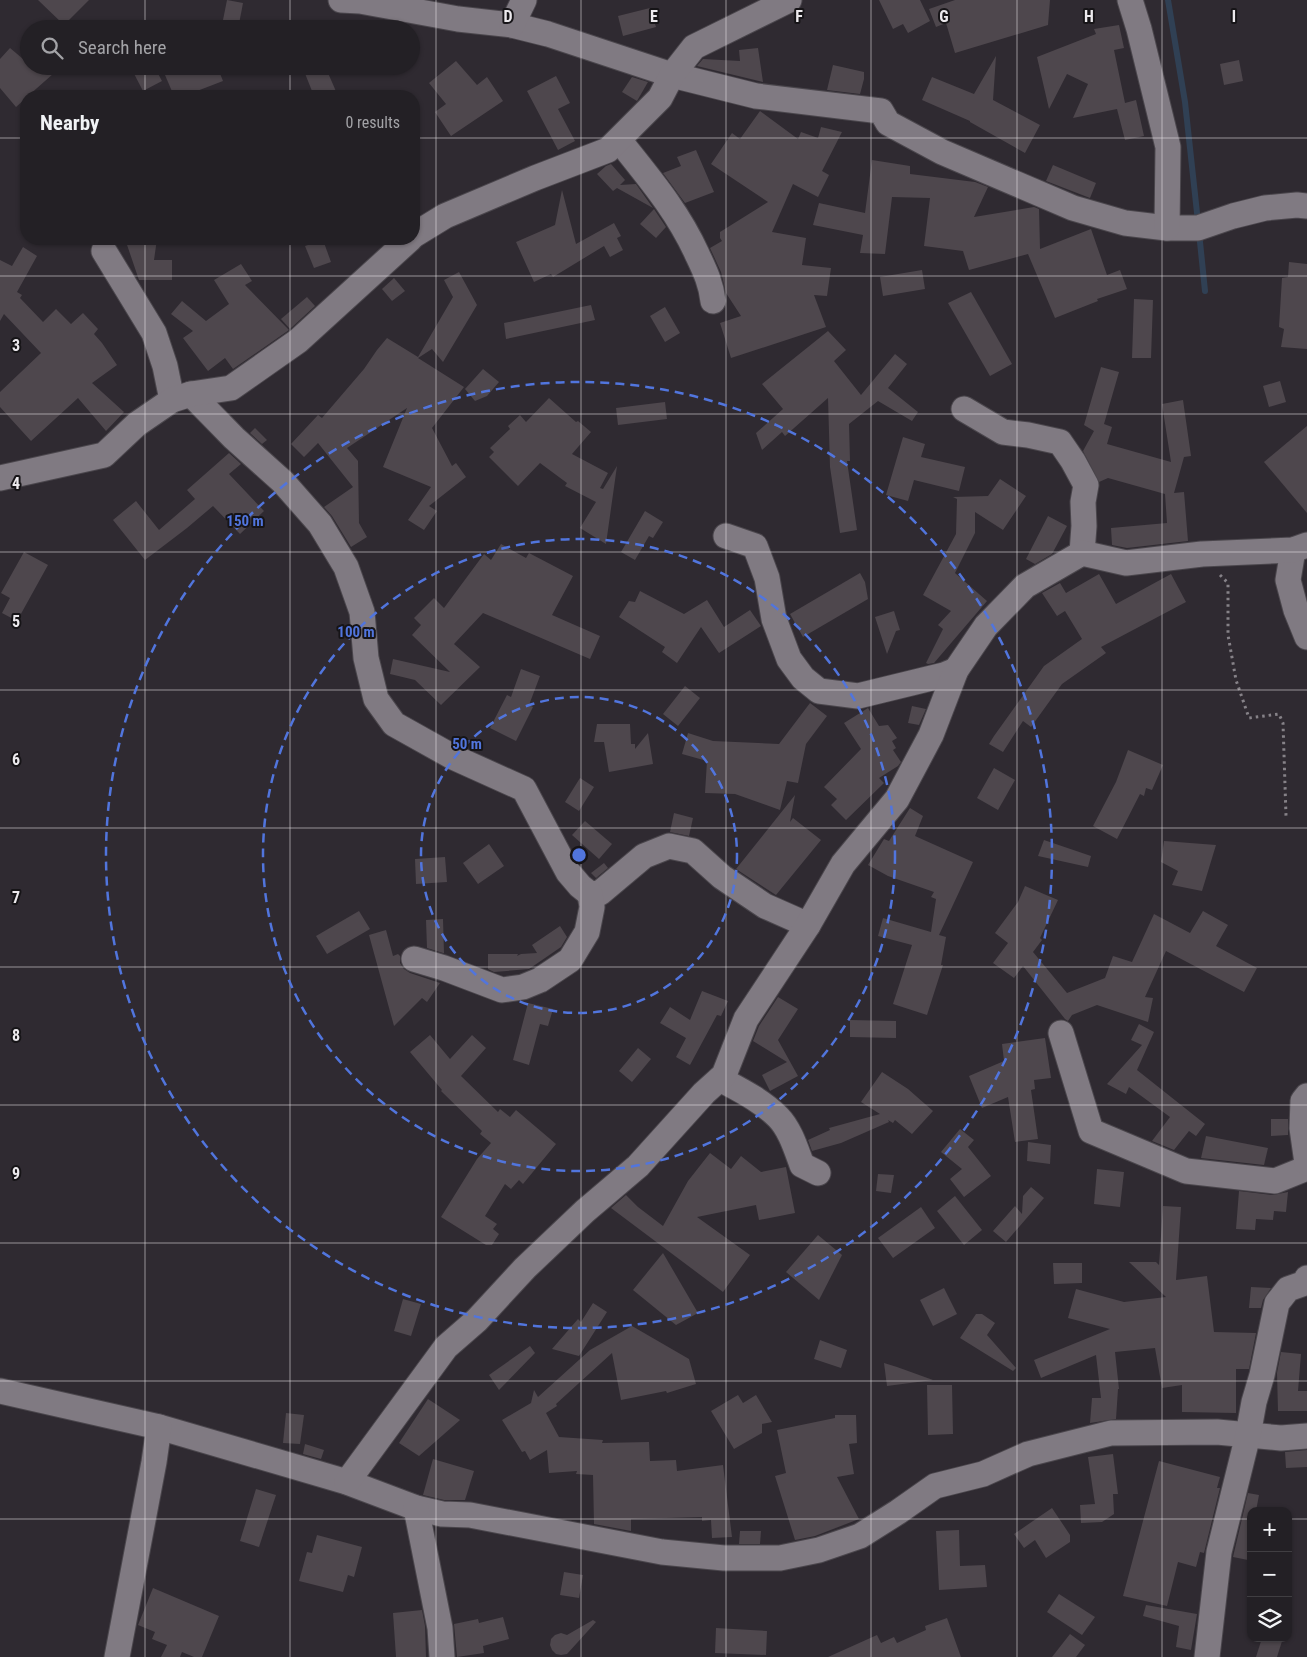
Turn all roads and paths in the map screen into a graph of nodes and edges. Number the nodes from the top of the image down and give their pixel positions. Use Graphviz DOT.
graph roads {
  1 [pos="341,0"];
  2 [pos="524,0"];
  3 [pos="789,0"];
  4 [pos="1130,0"];
  5 [pos="512,25"];
  6 [pos="672,75"];
  7 [pos="619,140"];
  8 [pos="1307,206"];
  9 [pos="1168,228"];
  10 [pos="420,231"];
  11 [pos="403,245"];
  12 [pos="104,251"];
  13 [pos="713,301"];
  14 [pos="182,397"];
  15 [pos="964,409"];
  16 [pos="0,478"];
  17 [pos="726,536"];
  18 [pos="1300,548"];
  19 [pos="1082,553"];
  20 [pos="1202,554"];
  21 [pos="1307,637"];
  22 [pos="956,670"];
  23 [pos="1286,816"];
  24 [pos="590,894"];
  25 [pos="808,925"];
  26 [pos="414,959"];
  27 [pos="1061,1033"];
  28 [pos="720,1079"];
  29 [pos="1307,1096"];
  30 [pos="1307,1163"];
  31 [pos="1307,1168"];
  32 [pos="818,1173"];
  33 [pos="1307,1278"];
  34 [pos="0,1391"];
  35 [pos="159,1427"];
  36 [pos="1248,1435"];
  37 [pos="1307,1436"];
  38 [pos="347,1482"];
  39 [pos="416,1508"];
  40 [pos="117,1657"];
  41 [pos="442,1657"];
  42 [pos="1207,1657"];
  1 -- 5 [label="street"];
  2 -- 5 [label="street"];
  3 -- 6 [label="street"];
  4 -- 9 [label="street"];
  5 -- 6 [label="street"];
  6 -- 7 [label="street"];
  6 -- 9 [label="street"];
  7 -- 10 [label="street"];
  7 -- 13 [label="street"];
  8 -- 9 [label="street"];
  11 -- 14 [label="street"];
  12 -- 14 [label="street"];
  14 -- 16 [label="street"];
  14 -- 24 [label="street"];
  15 -- 19 [label="street"];
  17 -- 22 [label="street"];
  18 -- 20 [label="street"];
  18 -- 21 [label="street"];
  19 -- 20 [label="street"];
  19 -- 22 [label="street"];
  20 -- 23 [label="path"];
  22 -- 25 [label="street"];
  24 -- 25 [label="street"];
  24 -- 26 [label="street"];
  25 -- 28 [label="street"];
  27 -- 31 [label="street"];
  28 -- 32 [label="street"];
  28 -- 38 [label="street"];
  29 -- 30 [label="street"];
  33 -- 36 [label="street"];
  34 -- 35 [label="street"];
  35 -- 38 [label="street"];
  35 -- 40 [label="street"];
  36 -- 37 [label="street"];
  36 -- 39 [label="street"];
  36 -- 42 [label="street"];
  38 -- 39 [label="street"];
  39 -- 41 [label="street"];
}
